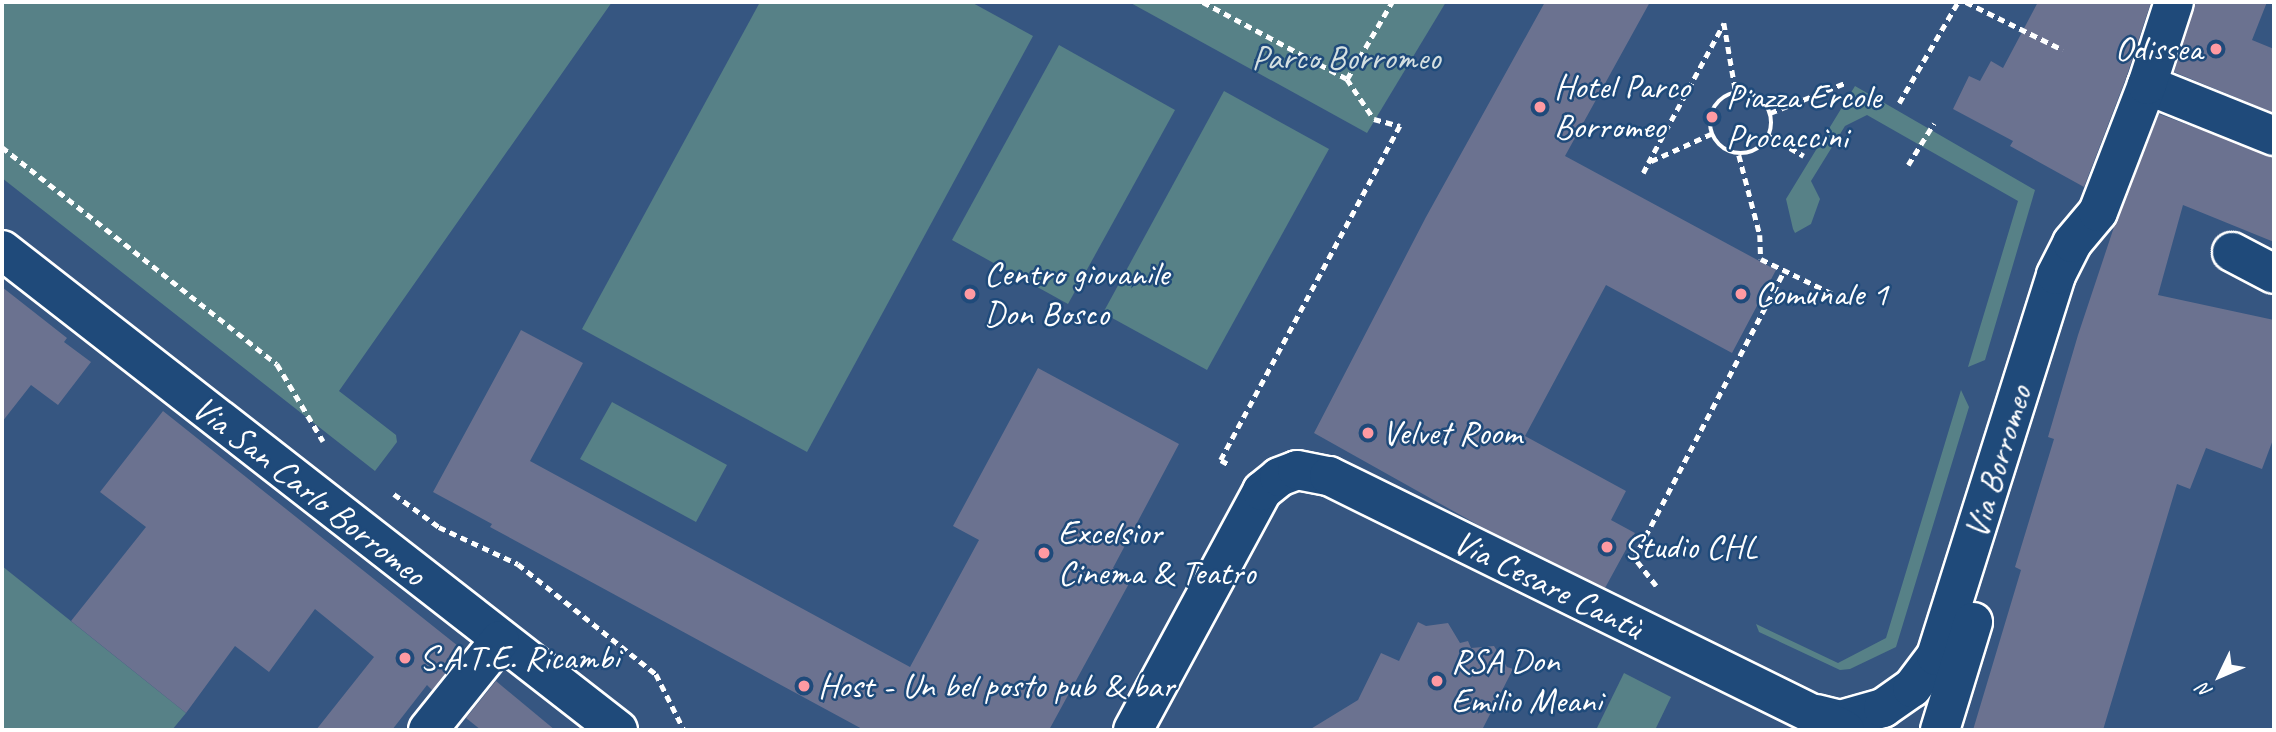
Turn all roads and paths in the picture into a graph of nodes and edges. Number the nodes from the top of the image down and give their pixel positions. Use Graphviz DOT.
graph roads {
  1 [pos="1203,2"];
  2 [pos="1392,2"];
  3 [pos="1958,2"];
  4 [pos="1966,2"];
  5 [pos="2174,2"];
  6 [pos="2063,50"];
  7 [pos="1347,79"];
  8 [pos="1845,83"];
  9 [pos="2147,85"];
  10 [pos="1736,93"];
  11 [pos="1899,103"];
  12 [pos="1770,113"];
  13 [pos="1934,123"];
  14 [pos="1712,134"];
  15 [pos="1769,136"];
  16 [pos="2274,136"];
  17 [pos="2,147"];
  18 [pos="1739,155"];
  19 [pos="1804,156"];
  20 [pos="1648,163"];
  21 [pos="1908,165"];
  22 [pos="1643,173"];
  23 [pos="2100,205"];
  24 [pos="2,250"];
  25 [pos="2232,252"];
  26 [pos="1784,271"];
  27 [pos="2274,274"];
  28 [pos="1839,297"];
  29 [pos="326,444"];
  30 [pos="1233,467"];
  31 [pos="387,489"];
  32 [pos="1658,588"];
  33 [pos="500,640"];
  34 [pos="1883,708"];
  35 [pos="1805,710"];
  36 [pos="428,730"];
  37 [pos="618,730"];
  38 [pos="684,730"];
  39 [pos="1133,730"];
  40 [pos="1846,730"];
  41 [pos="1940,730"];
  1 -- 7 [label="path"];
  2 -- 7 [label="path"];
  3 -- 11 [label="path"];
  4 -- 6 [label="path"];
  5 -- 9 [label="street, Via Borromeo"];
  7 -- 30 [label="path"];
  8 -- 12 [label="path"];
  9 -- 16 [label="street"];
  9 -- 23 [label="street, Via Borromeo"];
  10 -- 12 [label="path"];
  10 -- 14 [label="path"];
  10 -- 20 [label="path"];
  12 -- 15 [label="path"];
  13 -- 21 [label="path"];
  14 -- 18 [label="path"];
  14 -- 20 [label="path"];
  15 -- 18 [label="path"];
  15 -- 19 [label="path"];
  17 -- 29 [label="path"];
  18 -- 26 [label="path"];
  20 -- 22 [label="path"];
  23 -- 34 [label="street, Via Borromeo"];
  23 -- 41 [label="street, Via Borromeo"];
  24 -- 33 [label="street, Via San Carlo Borromeo"];
  25 -- 27 [label="street"];
  26 -- 28 [label="path"];
  26 -- 32 [label="path"];
  31 -- 38 [label="path"];
  33 -- 36 [label="street"];
  33 -- 37 [label="street, Via San Carlo Borromeo"];
  34 -- 35 [label="street, Via Cesare Cantù"];
  35 -- 39 [label="street, Via Cesare Cantù"];
  35 -- 40 [label="street, Via Cesare Cantù"];
}
